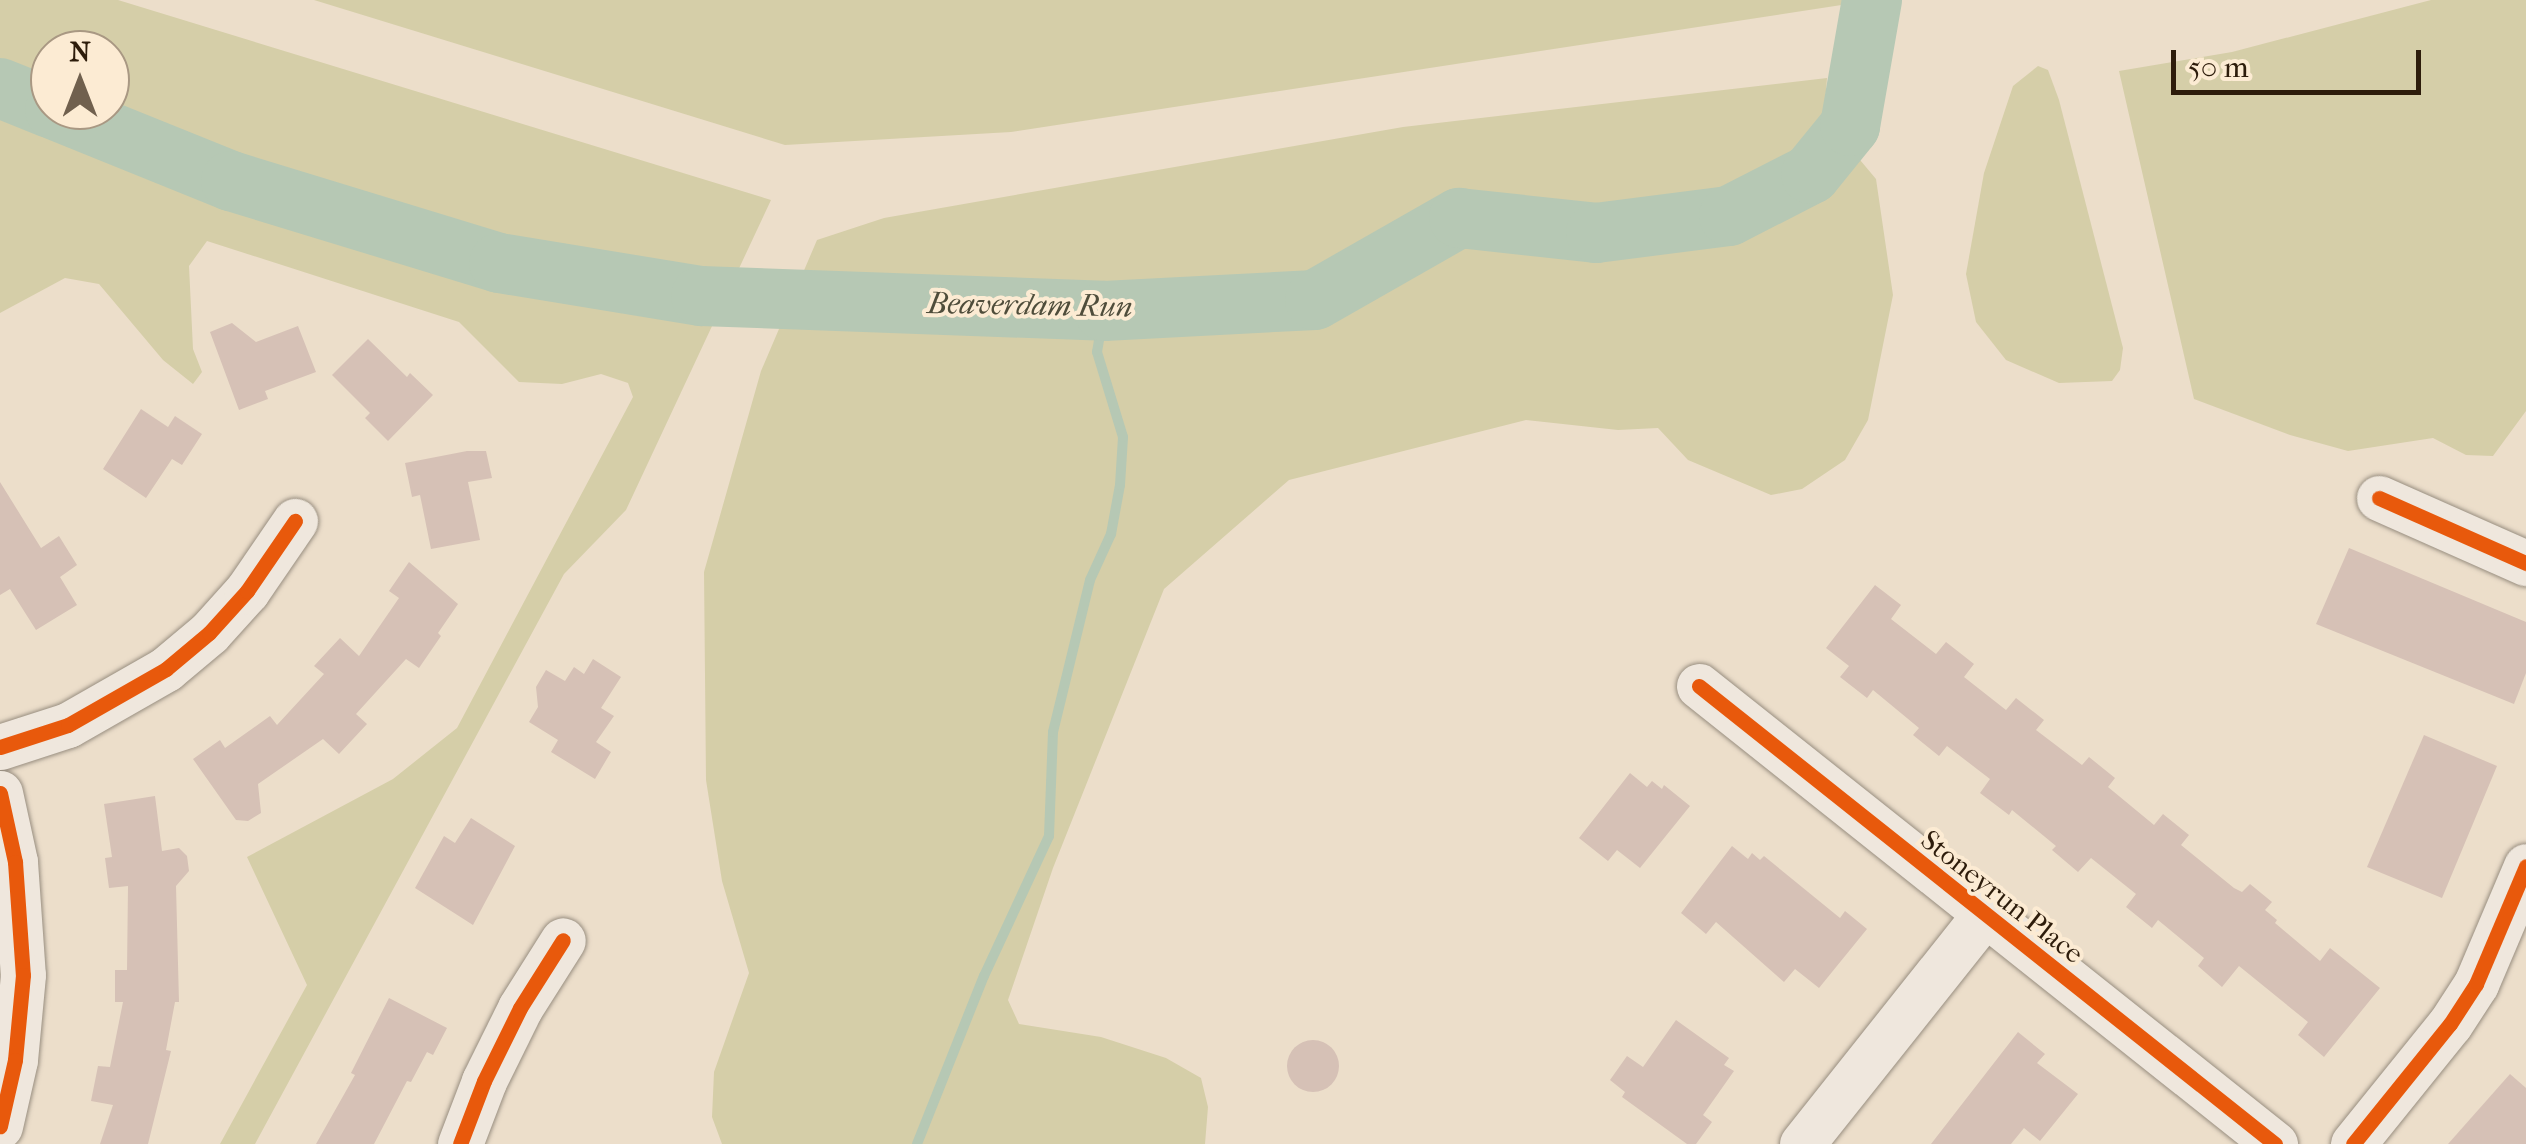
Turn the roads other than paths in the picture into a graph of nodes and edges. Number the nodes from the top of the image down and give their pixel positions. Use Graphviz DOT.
graph roads {
  1 [pos="2379,498"];
  2 [pos="294,521"];
  3 [pos="2526,562"];
  4 [pos="1698,686"];
  5 [pos="0,747"];
  6 [pos="0,793"];
  7 [pos="2526,866"];
  8 [pos="1984,915"];
  9 [pos="563,940"];
  10 [pos="0,1126"];
  11 [pos="460,1144"];
  12 [pos="1802,1144"];
  13 [pos="2276,1144"];
  14 [pos="2353,1144"];
  1 -- 3 [label="street"];
  2 -- 5 [label="street"];
  4 -- 8 [label="street, Stoneyrun Place"];
  6 -- 10 [label="street"];
  7 -- 14 [label="street"];
  8 -- 12 [label="street"];
  8 -- 13 [label="street, Stoneyrun Place"];
  9 -- 11 [label="street"];
}
